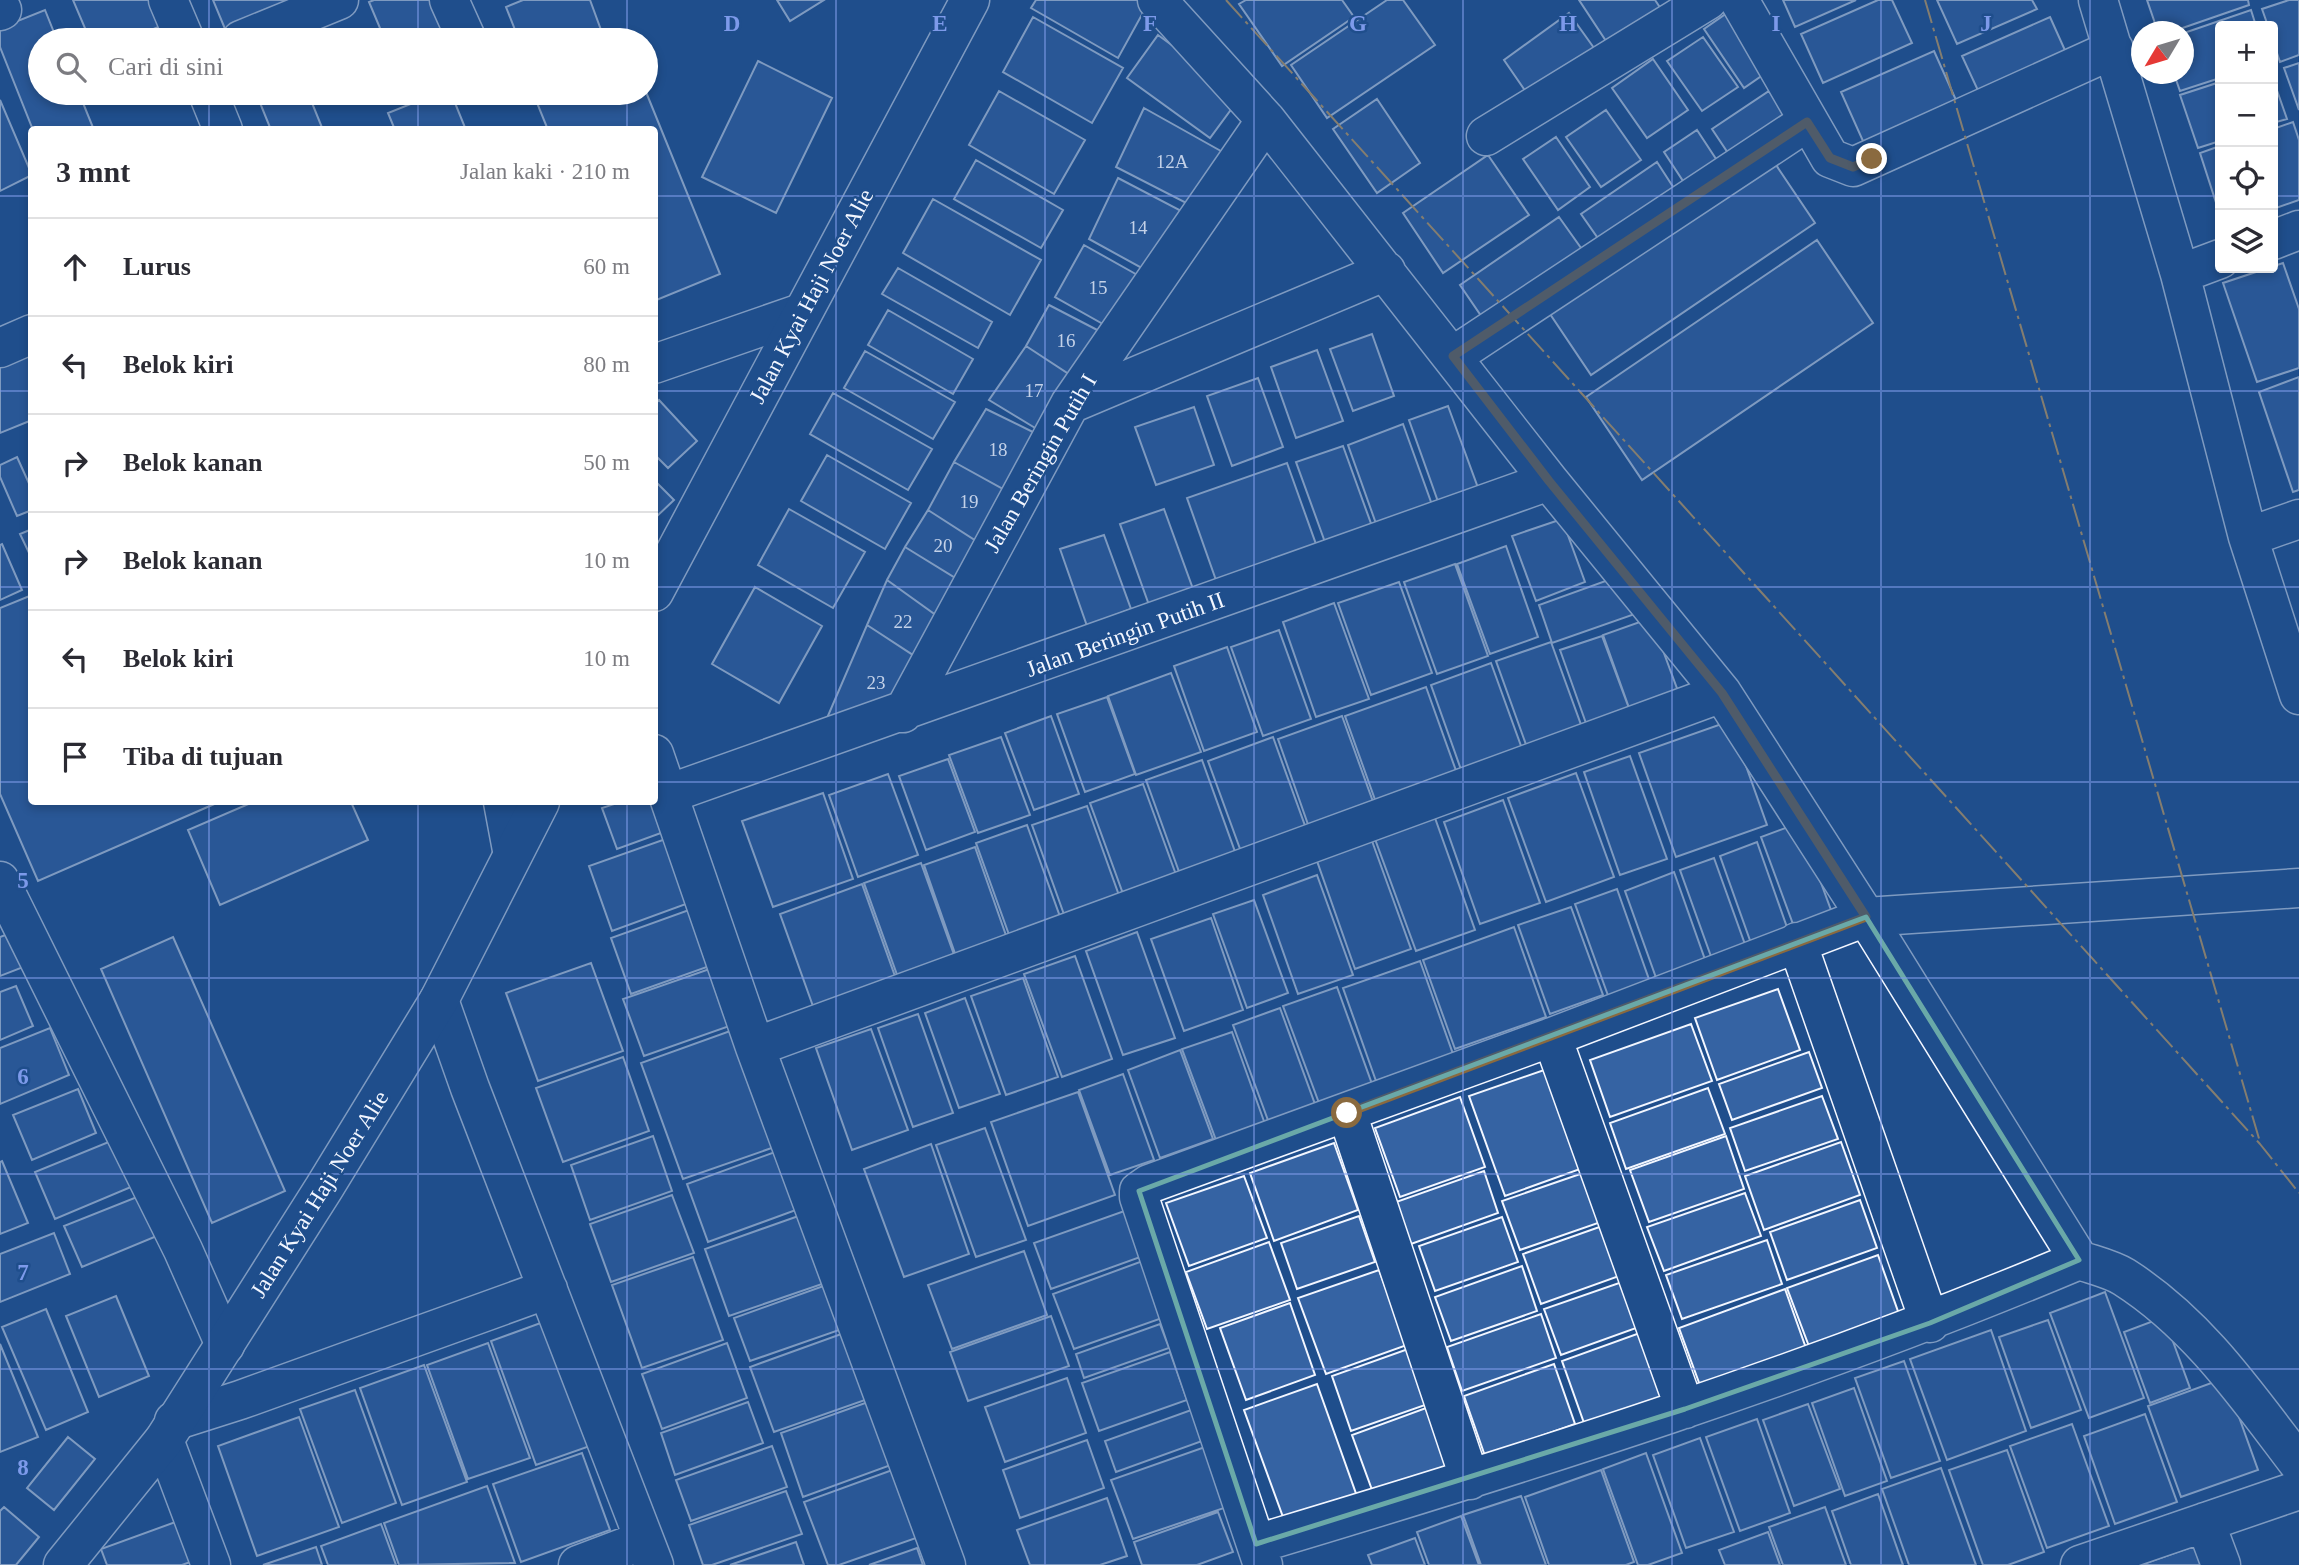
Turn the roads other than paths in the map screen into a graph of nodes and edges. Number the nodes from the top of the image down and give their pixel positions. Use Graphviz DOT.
graph roads {
  1 [pos="168,0"];
  2 [pos="338,0"];
  3 [pos="449,0"];
  4 [pos="970,0"];
  5 [pos="1157,0"];
  6 [pos="1708,0"];
  7 [pos="1739,0"];
  8 [pos="2098,0"];
  9 [pos="180,28"];
  10 [pos="270,28"];
  11 [pos="462,28"];
  12 [pos="2114,49"];
  13 [pos="213,105"];
  14 [pos="1266,120"];
  15 [pos="1807,122"];
  16 [pos="221,126"];
  17 [pos="1486,136"];
  18 [pos="2299,230"];
  19 [pos="2278,238"];
  20 [pos="2215,261"];
  21 [pos="1386,271"];
  22 [pos="2180,274"];
  23 [pos="801,313"];
  24 [pos="28,336"];
  25 [pos="0,348"];
  26 [pos="1453,356"];
  27 [pos="658,363"];
  28 [pos="1070,404"];
  29 [pos="1549,481"];
  30 [pos="2299,519"];
  31 [pos="2248,537"];
  32 [pos="658,584"];
  33 [pos="1722,693"];
  34 [pos="2299,695"];
  35 [pos="903,713"];
  36 [pos="658,759"];
  37 [pos="684,789"];
  38 [pos="504,805"];
  39 [pos="538,805"];
  40 [pos="512,850"];
  41 [pos="0,881"];
  42 [pos="2299,888"];
  43 [pos="1866,917"];
  44 [pos="1797,942"];
  45 [pos="439,1000"];
  46 [pos="1552,1037"];
  47 [pos="755,1047"];
  48 [pos="1347,1113"];
  49 [pos="2079,1260"];
  50 [pos="548,1289"];
  51 [pos="1930,1323"];
  52 [pos="225,1345"];
  53 [pos="1685,1409"];
  54 [pos="169,1430"];
  55 [pos="2299,1464"];
  56 [pos="1470,1480"];
  57 [pos="2299,1490"];
  58 [pos="2205,1522"];
  59 [pos="649,1553"];
  60 [pos="1259,1554"];
  61 [pos="63,1565"];
  62 [pos="211,1565"];
  63 [pos="578,1565"];
  64 [pos="946,1565"];
  65 [pos="2080,1565"];
  66 [pos="2221,1565"];
  1 -- 9 [label="street"];
  2 -- 10 [label="street"];
  3 -- 11 [label="street"];
  4 -- 23 [label="street, Jalan Kyai Haji Noer Alie"];
  5 -- 14 [label="street"];
  6 -- 17 [label="street"];
  7 -- 15 [label="street"];
  8 -- 12 [label="street"];
  12 -- 15 [label="street"];
  12 -- 22 [label="street"];
  13 -- 16 [label="street"];
  14 -- 21 [label="street"];
  14 -- 28 [label="street, Jalan Beringin Putih I"];
  15 -- 26 [label="street"];
  18 -- 19 [label="street"];
  20 -- 22 [label="street"];
  21 -- 26 [label="street"];
  21 -- 28 [label="street"];
  22 -- 31 [label="street"];
  23 -- 27 [label="street"];
  23 -- 32 [label="street, Jalan Kyai Haji Noer Alie"];
  24 -- 25 [label="street"];
  26 -- 29 [label="street"];
  28 -- 35 [label="street, Jalan Beringin Putih I"];
  29 -- 33 [label="street"];
  29 -- 35 [label="street, Jalan Beringin Putih II"];
  30 -- 31 [label="street"];
  31 -- 34 [label="street"];
  33 -- 43 [label="street"];
  33 -- 47 [label="street"];
  35 -- 37 [label="street, Jalan Beringin Putih II"];
  36 -- 37 [label="street"];
  37 -- 47 [label="street"];
  38 -- 40 [label="street"];
  39 -- 40 [label="street, Jalan Kyai Haji Noer Alie"];
  40 -- 45 [label="street, Jalan Kyai Haji Noer Alie"];
  41 -- 52 [label="street"];
  42 -- 43 [label="street"];
  43 -- 44 [label="street"];
  43 -- 49 [label="street"];
  44 -- 46 [label="street"];
  44 -- 51 [label="street"];
  45 -- 50 [label="street"];
  45 -- 52 [label="street, Jalan Kyai Haji Noer Alie"];
  46 -- 48 [label="street"];
  46 -- 53 [label="street"];
  47 -- 64 [label="street"];
  48 -- 56 [label="street"];
  48 -- 60 [label="street"];
  49 -- 51 [label="street"];
  49 -- 55 [label="street"];
  50 -- 54 [label="street"];
  50 -- 59 [label="street"];
  51 -- 53 [label="street"];
  52 -- 54 [label="street, Jalan Kyai Haji Noer Alie"];
  53 -- 56 [label="street"];
  54 -- 61 [label="street, Jalan Kyai Haji Noer Alie"];
  54 -- 62 [label="street"];
  56 -- 60 [label="street"];
  57 -- 58 [label="street"];
  58 -- 65 [label="street"];
  58 -- 66 [label="street"];
  59 -- 63 [label="street"];
}
